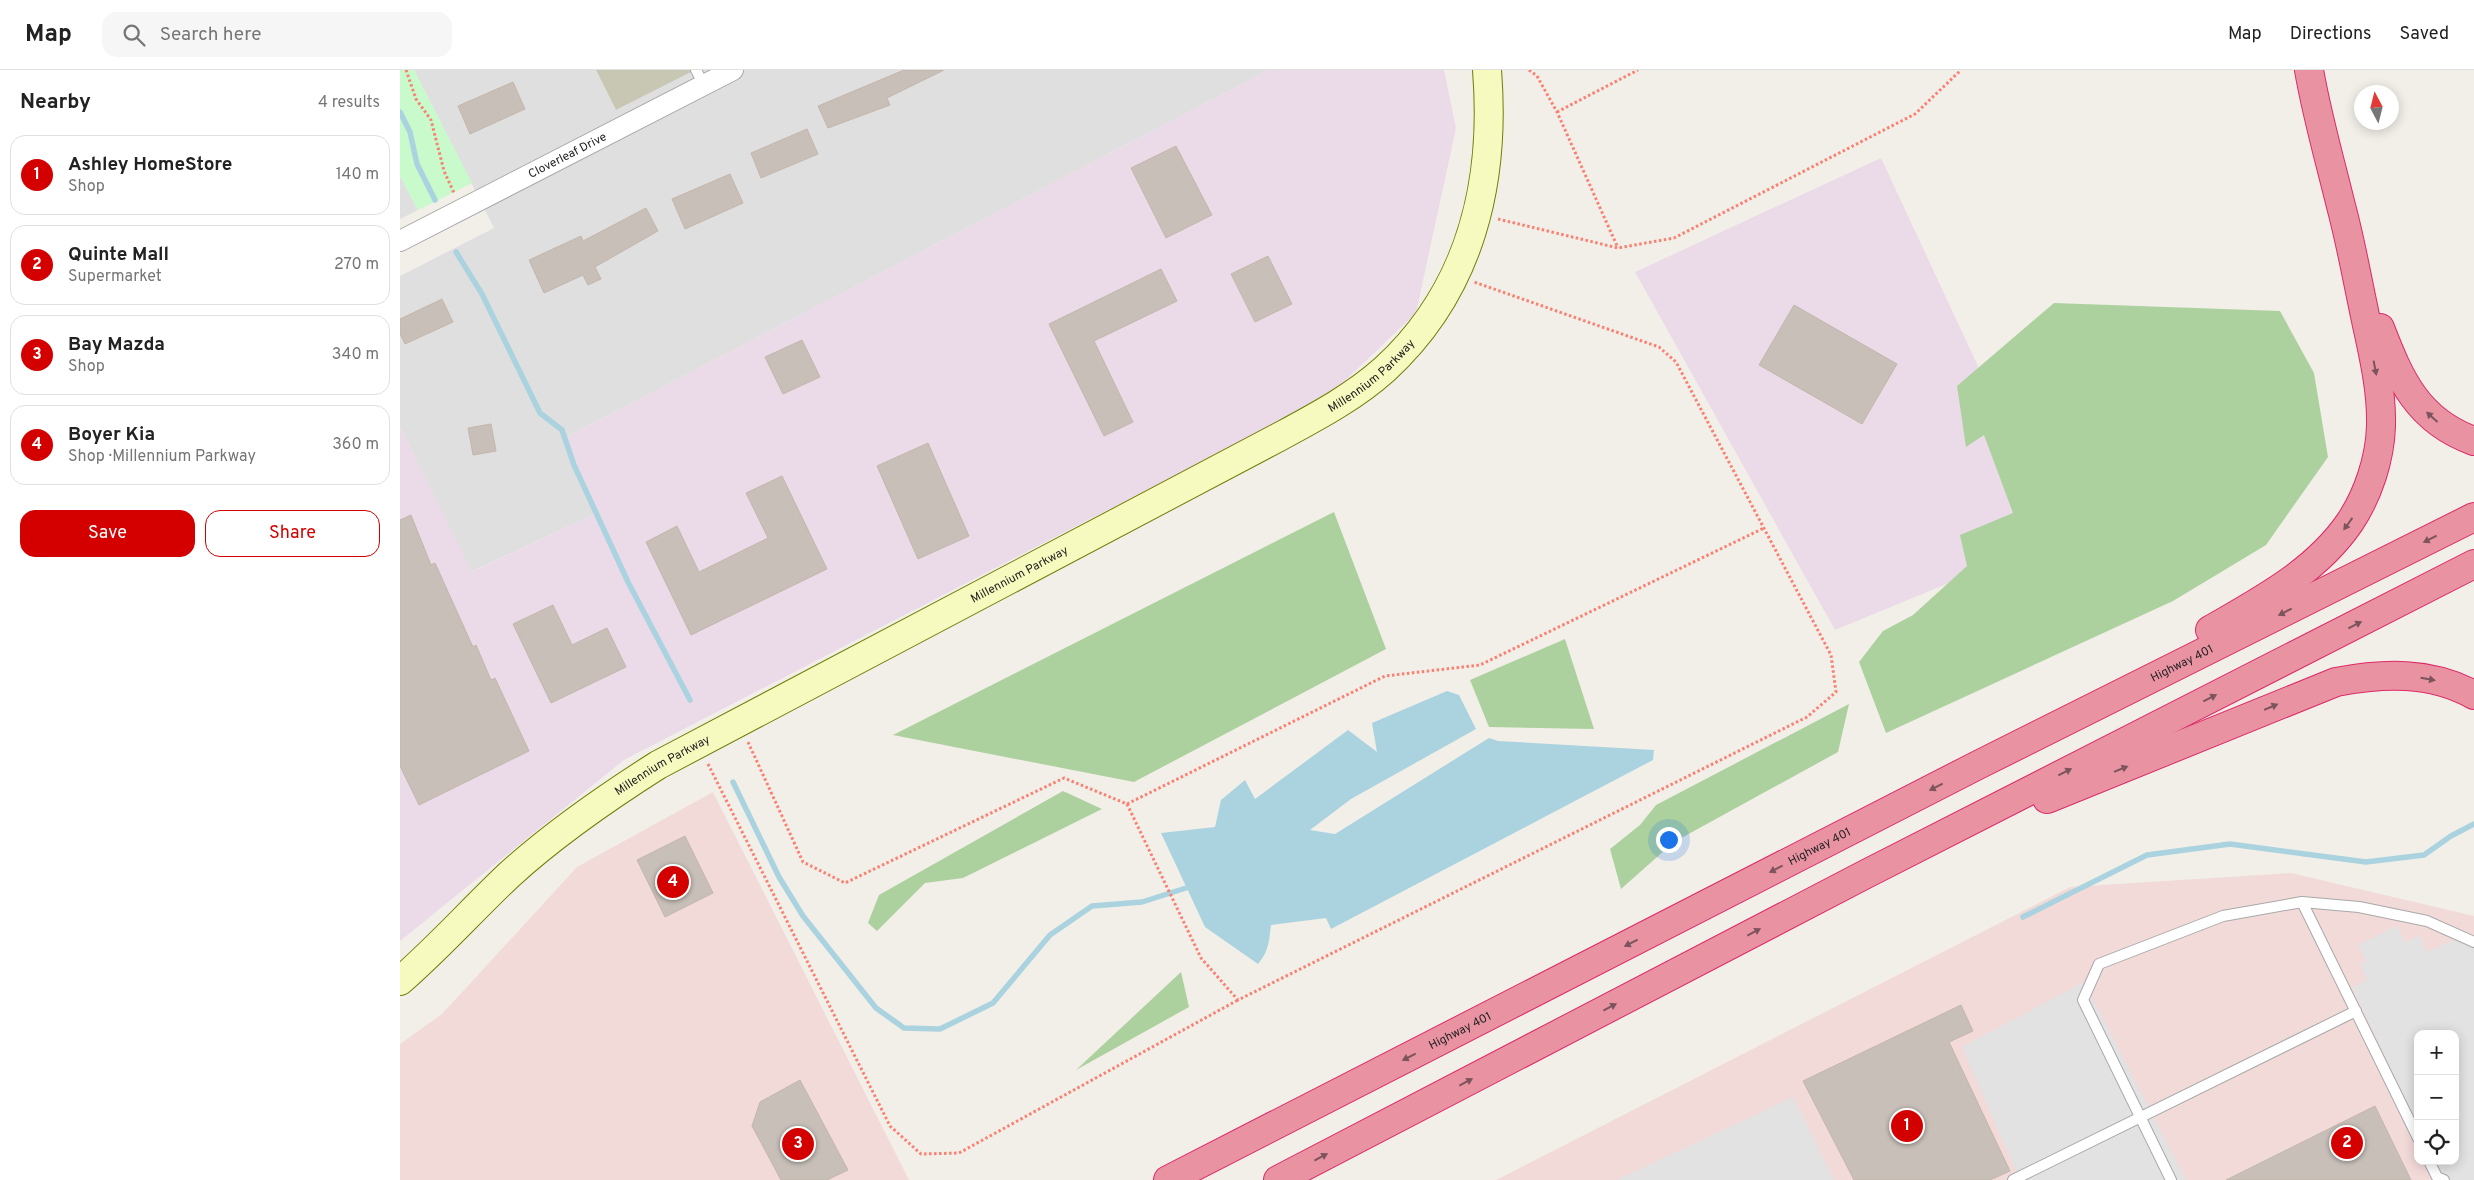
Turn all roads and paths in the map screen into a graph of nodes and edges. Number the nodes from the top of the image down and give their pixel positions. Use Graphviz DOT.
graph roads {
  1 [pos="406,70"];
  2 [pos="733,70"];
  3 [pos="1487,70"];
  4 [pos="1529,70"];
  5 [pos="1638,70"];
  6 [pos="1961,70"];
  7 [pos="2309,70"];
  8 [pos="700,78"];
  9 [pos="1557,112"];
  10 [pos="462,209"];
  11 [pos="1478,214"];
  12 [pos="2348,235"];
  13 [pos="400,240"];
  14 [pos="1618,248"];
  15 [pos="1454,275"];
  16 [pos="2474,441"];
  17 [pos="2474,517"];
  18 [pos="1764,528"];
  19 [pos="2474,564"];
  20 [pos="2474,695"];
  21 [pos="739,722"];
  22 [pos="698,743"];
  23 [pos="1980,764"];
  24 [pos="1127,804"];
  25 [pos="1866,874"];
  26 [pos="2302,902"];
  27 [pos="2474,942"];
  28 [pos="400,981"];
  29 [pos="1238,1000"];
  30 [pos="2356,1011"];
  31 [pos="2139,1117"];
  32 [pos="2414,1130"];
  33 [pos="2431,1165"];
  34 [pos="1168,1180"];
  35 [pos="1278,1180"];
  36 [pos="2013,1180"];
  37 [pos="2170,1180"];
  38 [pos="2444,1180"];
  1 -- 10 [label="path"];
  2 -- 8 [label="street, Cloverleaf Drive"];
  3 -- 11 [label="street, Millennium Parkway"];
  4 -- 9 [label="path"];
  5 -- 9 [label="path"];
  6 -- 14 [label="path"];
  7 -- 12 [label="highway"];
  8 -- 10 [label="street, Cloverleaf Drive"];
  9 -- 14 [label="path"];
  10 -- 13 [label="street, Cloverleaf Drive"];
  11 -- 14 [label="path"];
  11 -- 15 [label="street, Millennium Parkway"];
  16 -- 12 [label="highway, one-way"];
  12 -- 23 [label="highway, one-way"];
  15 -- 18 [label="path"];
  15 -- 21 [label="street, Millennium Parkway"];
  17 -- 23 [label="highway, Highway 401, one-way"];
  18 -- 24 [label="path"];
  18 -- 29 [label="path"];
  25 -- 19 [label="highway, one-way"];
  25 -- 20 [label="highway, one-way"];
  21 -- 22 [label="street, Millennium Parkway"];
  21 -- 24 [label="path"];
  22 -- 28 [label="street, Millennium Parkway"];
  22 -- 29 [label="path"];
  23 -- 34 [label="highway, Highway 401, one-way"];
  24 -- 29 [label="path"];
  35 -- 25 [label="highway, one-way"];
  26 -- 27 [label="lane"];
  26 -- 30 [label="lane"];
  26 -- 31 [label="lane"];
  30 -- 31 [label="lane"];
  30 -- 32 [label="lane"];
  31 -- 36 [label="lane"];
  31 -- 37 [label="lane"];
  33 -- 38 [label="lane"];
}
